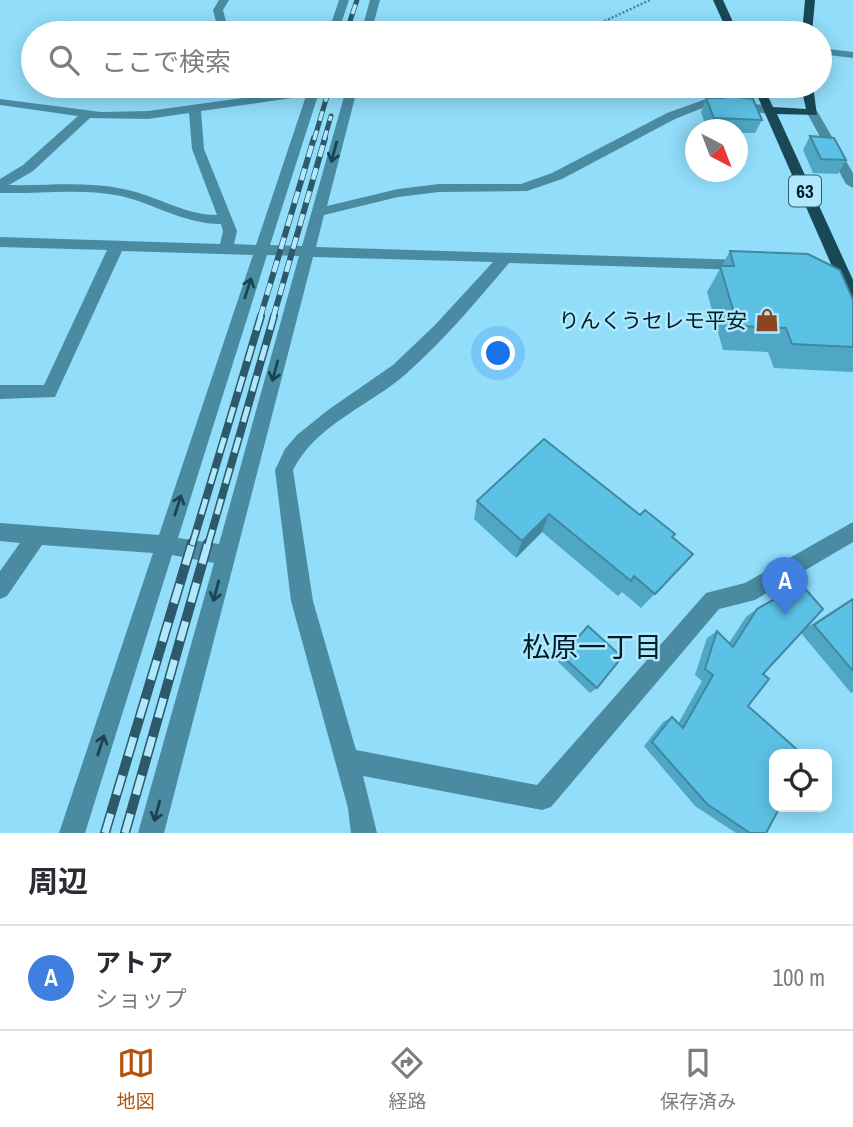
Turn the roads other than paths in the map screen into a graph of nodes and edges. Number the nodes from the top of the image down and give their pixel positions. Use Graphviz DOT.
graph roads {
  1 [pos="224,0"];
  2 [pos="344,0"];
  3 [pos="375,0"];
  4 [pos="718,0"];
  5 [pos="810,0"];
  6 [pos="221,21"];
  7 [pos="336,21"];
  8 [pos="369,21"];
  9 [pos="728,21"];
  10 [pos="808,21"];
  11 [pos="832,52"];
  12 [pos="853,55"];
  13 [pos="260,98"];
  14 [pos="311,98"];
  15 [pos="348,98"];
  16 [pos="764,98"];
  17 [pos="810,98"];
  18 [pos="0,102"];
  19 [pos="195,109"];
  20 [pos="769,110"];
  21 [pos="813,113"];
  22 [pos="87,114"];
  23 [pos="853,184"];
  24 [pos="0,187"];
  25 [pos="318,212"];
  26 [pos="225,220"];
  27 [pos="0,242"];
  28 [pos="117,244"];
  29 [pos="226,248"];
  30 [pos="260,249"];
  31 [pos="308,251"];
  32 [pos="506,257"];
  33 [pos="757,265"];
  34 [pos="853,296"];
  35 [pos="0,392"];
  36 [pos="853,531"];
  37 [pos="0,532"];
  38 [pos="37,535"];
  39 [pos="166,545"];
  40 [pos="226,555"];
  41 [pos="0,589"];
  42 [pos="345,760"];
  43 [pos="72,833"];
  44 [pos="151,833"];
  45 [pos="364,833"];
  1 -- 6 [label="street"];
  2 -- 7 [label="street"];
  3 -- 8 [label="street"];
  4 -- 9 [label="main road"];
  5 -- 10 [label="main road"];
  11 -- 12 [label="street"];
  13 -- 19 [label="street"];
  14 -- 30 [label="street"];
  15 -- 25 [label="street, one-way"];
  16 -- 20 [label="main road, 63"];
  17 -- 21 [label="main road"];
  18 -- 22 [label="street"];
  19 -- 22 [label="street"];
  19 -- 26 [label="street"];
  20 -- 21 [label="main road"];
  20 -- 25 [label="street"];
  20 -- 34 [label="main road, 63"];
  21 -- 23 [label="street"];
  22 -- 24 [label="street"];
  24 -- 26 [label="street"];
  25 -- 31 [label="street"];
  26 -- 29 [label="street"];
  27 -- 28 [label="street"];
  28 -- 29 [label="street"];
  28 -- 35 [label="street"];
  29 -- 30 [label="street"];
  30 -- 31 [label="street"];
  39 -- 30 [label="street, one-way"];
  31 -- 32 [label="street"];
  31 -- 40 [label="street, one-way"];
  32 -- 33 [label="street"];
  32 -- 42 [label="street"];
  36 -- 42 [label="street"];
  37 -- 38 [label="street"];
  38 -- 39 [label="street"];
  38 -- 41 [label="street"];
  39 -- 40 [label="street"];
  43 -- 39 [label="street, one-way"];
  40 -- 44 [label="street, one-way"];
  42 -- 45 [label="street"];
}
